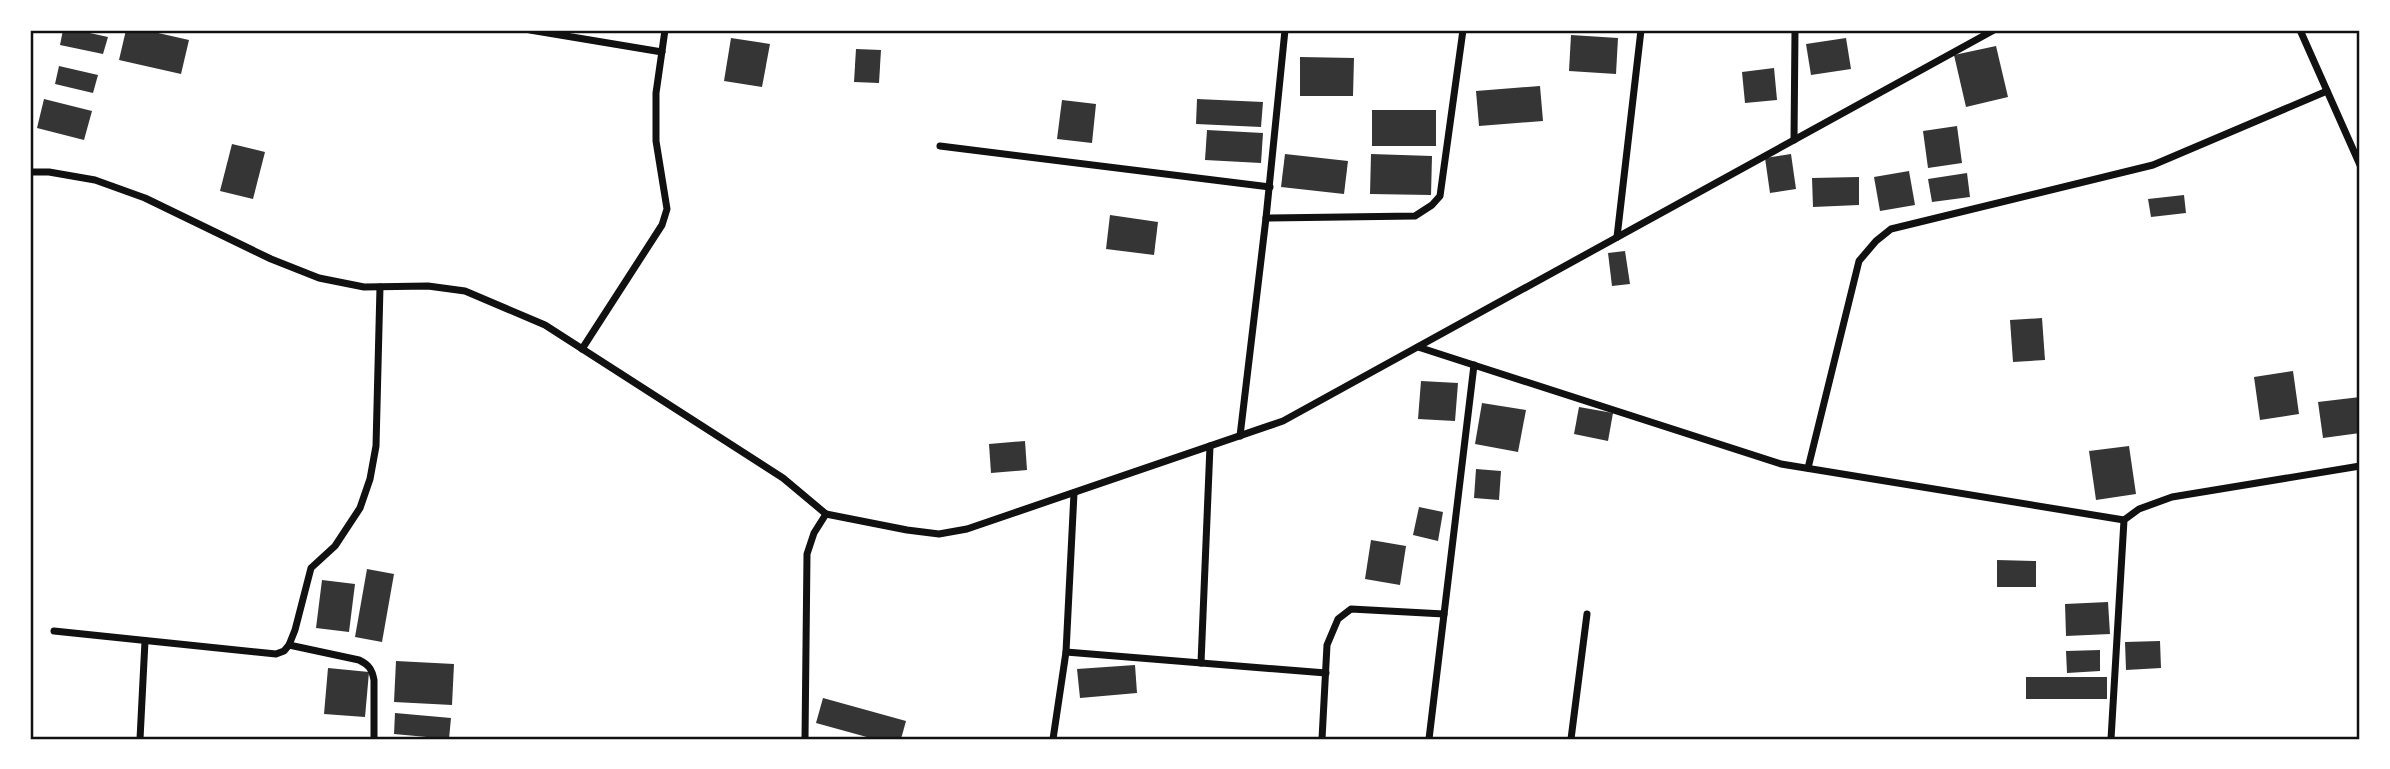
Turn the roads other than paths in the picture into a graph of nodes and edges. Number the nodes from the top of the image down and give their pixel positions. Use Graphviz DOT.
graph roads {
  1 [pos="530,30"];
  2 [pos="665,30"];
  3 [pos="1285,30"];
  4 [pos="1463,30"];
  5 [pos="1642,30"];
  6 [pos="1796,30"];
  7 [pos="1994,30"];
  8 [pos="2300,30"];
  9 [pos="662,52"];
  10 [pos="2327,91"];
  11 [pos="1794,140"];
  12 [pos="940,146"];
  13 [pos="2360,165"];
  14 [pos="30,170"];
  15 [pos="1269,187"];
  16 [pos="1266,218"];
  17 [pos="1617,237"];
  18 [pos="380,287"];
  19 [pos="1418,347"];
  20 [pos="582,349"];
  21 [pos="1474,365"];
  22 [pos="1240,436"];
  23 [pos="1210,446"];
  24 [pos="2360,466"];
  25 [pos="1808,468"];
  26 [pos="1074,493"];
  27 [pos="825,514"];
  28 [pos="2124,520"];
  29 [pos="1444,614"];
  30 [pos="1587,614"];
  31 [pos="54,631"];
  32 [pos="145,641"];
  33 [pos="289,645"];
  34 [pos="1066,652"];
  35 [pos="1201,663"];
  36 [pos="1326,673"];
  37 [pos="140,739"];
  38 [pos="374,739"];
  39 [pos="805,739"];
  40 [pos="1053,739"];
  41 [pos="1322,739"];
  42 [pos="1429,739"];
  43 [pos="1571,739"];
  44 [pos="2111,739"];
  1 -- 9 [label="street"];
  2 -- 9 [label="street"];
  3 -- 15 [label="street"];
  4 -- 16 [label="street"];
  5 -- 17 [label="street"];
  6 -- 11 [label="street"];
  7 -- 11 [label="street"];
  8 -- 10 [label="street"];
  9 -- 20 [label="street"];
  10 -- 13 [label="street"];
  10 -- 25 [label="street"];
  11 -- 17 [label="street"];
  12 -- 15 [label="street"];
  14 -- 18 [label="street"];
  15 -- 16 [label="street"];
  16 -- 22 [label="street"];
  17 -- 19 [label="street"];
  18 -- 20 [label="street"];
  18 -- 33 [label="street"];
  19 -- 21 [label="street"];
  19 -- 22 [label="street"];
  20 -- 27 [label="street"];
  21 -- 25 [label="street"];
  21 -- 29 [label="street"];
  22 -- 23 [label="street"];
  23 -- 26 [label="street"];
  23 -- 35 [label="street"];
  24 -- 28 [label="street"];
  25 -- 28 [label="street"];
  26 -- 27 [label="street"];
  26 -- 34 [label="street"];
  27 -- 39 [label="street"];
  28 -- 44 [label="street"];
  29 -- 36 [label="street"];
  29 -- 42 [label="street"];
  30 -- 43 [label="street"];
  31 -- 32 [label="street"];
  32 -- 33 [label="street"];
  32 -- 37 [label="street"];
  33 -- 38 [label="street"];
  34 -- 35 [label="street"];
  34 -- 40 [label="street"];
  35 -- 36 [label="street"];
  36 -- 41 [label="street"];
}
